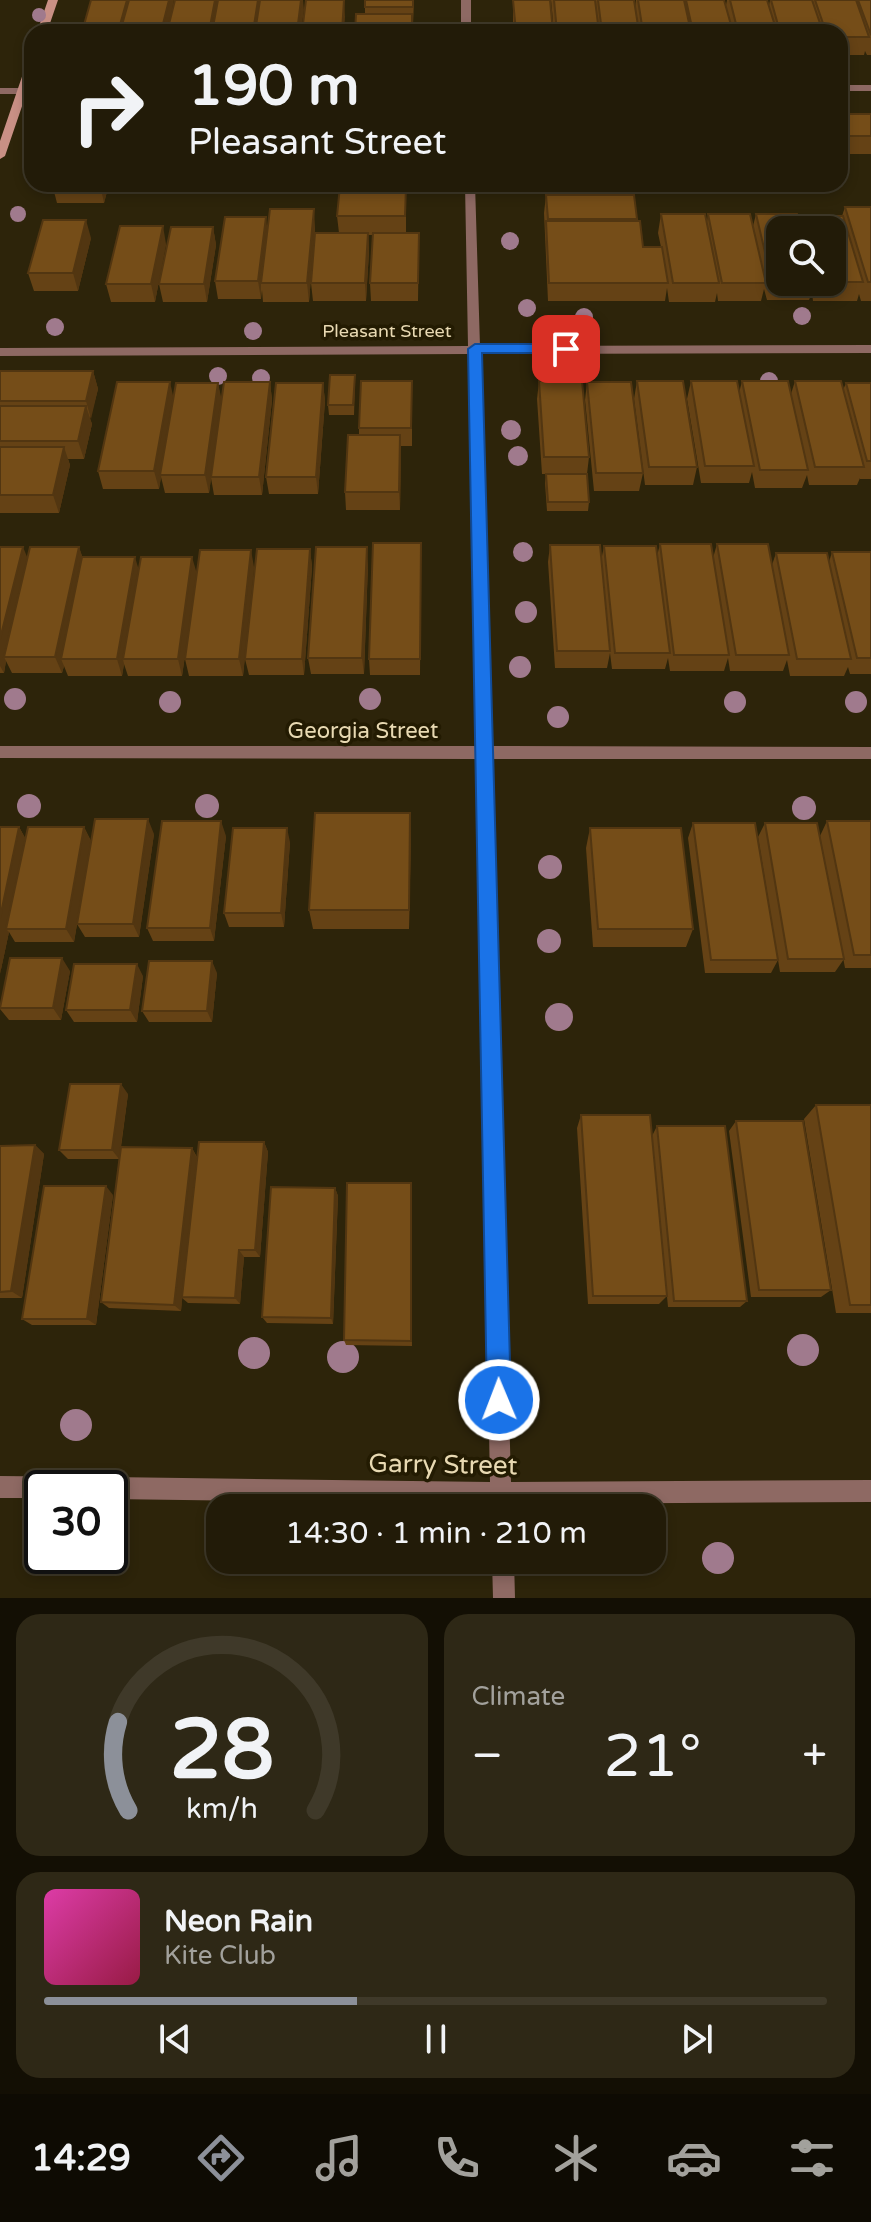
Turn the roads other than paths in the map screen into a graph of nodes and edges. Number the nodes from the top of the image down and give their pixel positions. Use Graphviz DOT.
graph roads {
  1 [pos="53,0"];
  2 [pos="466,0"];
  3 [pos="45,24"];
  4 [pos="466,24"];
  5 [pos="848,88"];
  6 [pos="871,88"];
  7 [pos="0,91"];
  8 [pos="24,91"];
  9 [pos="24,98"];
  10 [pos="0,156"];
  11 [pos="470,192"];
  12 [pos="475,349"];
  13 [pos="871,349"];
  14 [pos="0,352"];
  15 [pos="483,751"];
  16 [pos="0,752"];
  17 [pos="871,753"];
  18 [pos="0,1487"];
  19 [pos="24,1487"];
  20 [pos="128,1489"];
  21 [pos="871,1491"];
  22 [pos="290,1494"];
  23 [pos="501,1494"];
  24 [pos="666,1497"];
  25 [pos="503,1574"];
  26 [pos="504,1598"];
  1 -- 3 [label="street"];
  2 -- 4 [label="street"];
  5 -- 6 [label="street"];
  7 -- 8 [label="street"];
  9 -- 10 [label="street"];
  11 -- 12 [label="street"];
  12 -- 13 [label="street, Pleasant Street"];
  12 -- 14 [label="street, Pleasant Street"];
  12 -- 15 [label="street"];
  15 -- 16 [label="street, Georgia Street"];
  15 -- 17 [label="street, Georgia Street"];
  15 -- 23 [label="street"];
  18 -- 19 [label="street"];
  20 -- 22 [label="street, Garry Street"];
  21 -- 24 [label="street, Garry Street"];
  25 -- 26 [label="street"];
}
